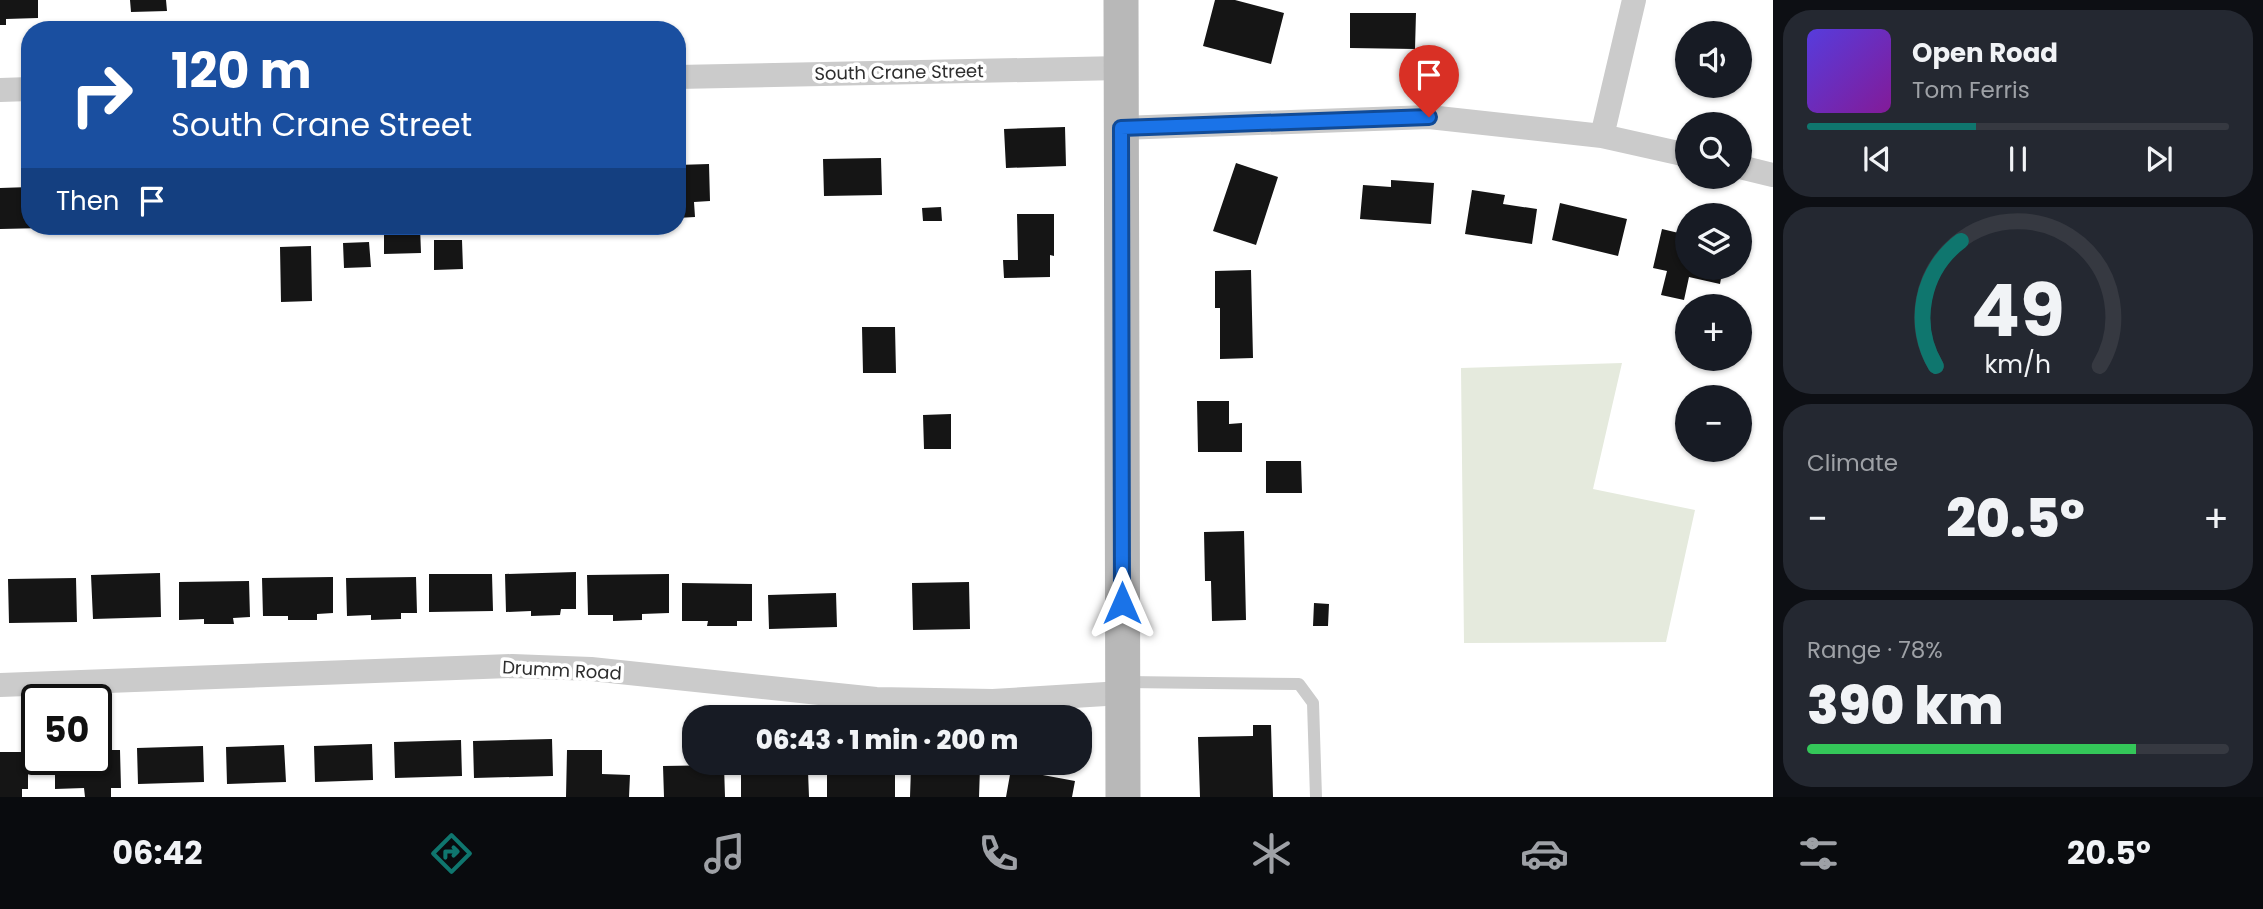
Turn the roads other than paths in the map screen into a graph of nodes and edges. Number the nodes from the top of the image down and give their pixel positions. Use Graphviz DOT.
graph roads {
  1 [pos="1121,0"];
  2 [pos="1634,0"];
  3 [pos="1121,68"];
  4 [pos="686,76"];
  5 [pos="21,89"];
  6 [pos="0,90"];
  7 [pos="1121,128"];
  8 [pos="1602,136"];
  9 [pos="1675,152"];
  10 [pos="1752,170"];
  11 [pos="1773,175"];
  12 [pos="0,685"];
  13 [pos="1122,687"];
  14 [pos="1123,797"];
  15 [pos="1316,797"];
  1 -- 3 [label="main road"];
  2 -- 8 [label="street"];
  3 -- 4 [label="street, South Crane Street"];
  3 -- 7 [label="main road"];
  5 -- 6 [label="street"];
  7 -- 8 [label="street"];
  7 -- 13 [label="main road"];
  8 -- 9 [label="street"];
  10 -- 11 [label="street"];
  12 -- 13 [label="street, Drumm Road"];
  13 -- 14 [label="main road"];
  13 -- 15 [label="lane"];
}
